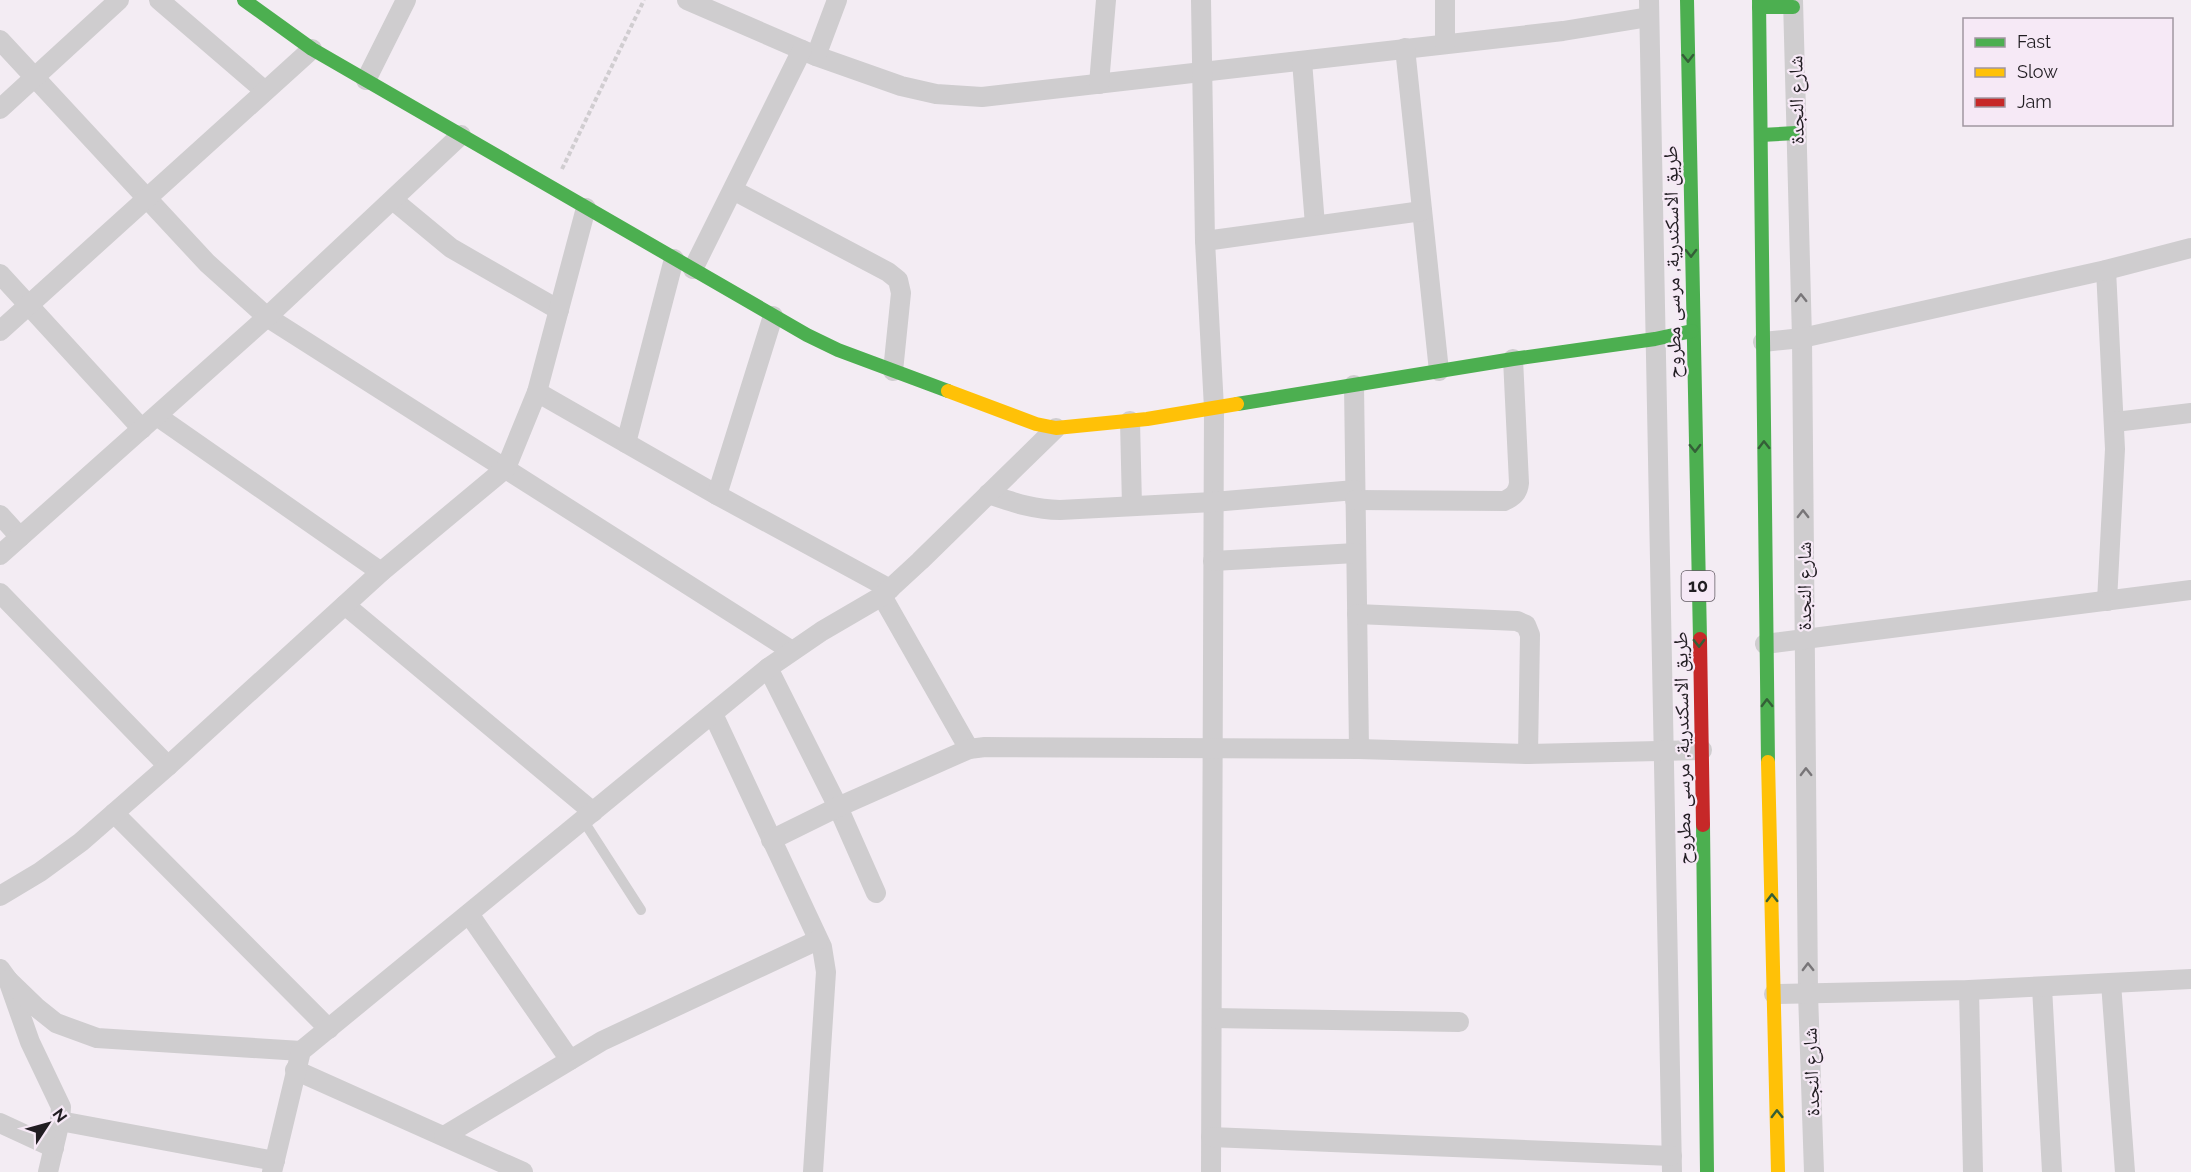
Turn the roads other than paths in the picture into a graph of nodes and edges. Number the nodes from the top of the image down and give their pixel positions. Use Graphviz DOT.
graph roads {
  1 [pos="119,0"];
  2 [pos="159,0"];
  3 [pos="406,0"];
  4 [pos="687,0"];
  5 [pos="837,0"];
  6 [pos="1106,0"];
  7 [pos="1202,0"];
  8 [pos="1445,0"];
  9 [pos="1687,0"];
  10 [pos="248,1"];
  11 [pos="1759,4"];
  12 [pos="1793,4"];
  13 [pos="1649,9"];
  14 [pos="0,40"];
  15 [pos="1445,44"];
  16 [pos="1405,48"];
  17 [pos="312,49"];
  18 [pos="809,53"];
  19 [pos="1302,61"];
  20 [pos="1201,73"];
  21 [pos="34,77"];
  22 [pos="366,80"];
  23 [pos="1099,84"];
  24 [pos="265,91"];
  25 [pos="0,109"];
  26 [pos="1797,133"];
  27 [pos="462,135"];
  28 [pos="1761,135"];
  29 [pos="733,190"];
  30 [pos="147,197"];
  31 [pos="393,200"];
  32 [pos="586,208"];
  33 [pos="1422,211"];
  34 [pos="1315,225"];
  35 [pos="1205,241"];
  36 [pos="2191,248"];
  37 [pos="674,259"];
  38 [pos="693,270"];
  39 [pos="2106,270"];
  40 [pos="0,274"];
  41 [pos="29,305"];
  42 [pos="559,310"];
  43 [pos="773,316"];
  44 [pos="267,317"];
  45 [pos="0,331"];
  46 [pos="1692,331"];
  47 [pos="1802,338"];
  48 [pos="1655,339"];
  49 [pos="1763,342"];
  50 [pos="1513,359"];
  51 [pos="893,371"];
  52 [pos="1439,371"];
  53 [pos="1353,385"];
  54 [pos="537,392"];
  55 [pos="1214,408"];
  56 [pos="2191,413"];
  57 [pos="1130,421"];
  58 [pos="2115,422"];
  59 [pos="149,423"];
  60 [pos="1056,428"];
  61 [pos="627,443"];
  62 [pos="506,468"];
  63 [pos="988,494"];
  64 [pos="717,495"];
  65 [pos="1355,495"];
  66 [pos="1213,502"];
  67 [pos="1132,506"];
  68 [pos="0,515"];
  69 [pos="20,537"];
  70 [pos="1356,552"];
  71 [pos="0,555"];
  72 [pos="1213,561"];
  73 [pos="381,572"];
  74 [pos="2191,590"];
  75 [pos="0,593"];
  76 [pos="886,593"];
  77 [pos="2107,601"];
  78 [pos="345,605"];
  79 [pos="1357,614"];
  80 [pos="1804,639"];
  81 [pos="1765,644"];
  82 [pos="792,651"];
  83 [pos="768,668"];
  84 [pos="713,714"];
  85 [pos="1213,748"];
  86 [pos="969,749"];
  87 [pos="1359,749"];
  88 [pos="1702,750"];
  89 [pos="1663,751"];
  90 [pos="1528,754"];
  91 [pos="168,766"];
  92 [pos="838,807"];
  93 [pos="114,813"];
  94 [pos="588,816"];
  95 [pos="771,840"];
  96 [pos="876,893"];
  97 [pos="0,896"];
  98 [pos="641,910"];
  99 [pos="469,914"];
  100 [pos="818,940"];
  101 [pos="4,974"];
  102 [pos="2191,979"];
  103 [pos="2111,983"];
  104 [pos="2042,987"];
  105 [pos="1969,990"];
  106 [pos="1808,993"];
  107 [pos="1774,994"];
  108 [pos="1212,1018"];
  109 [pos="1460,1022"];
  110 [pos="329,1029"];
  111 [pos="570,1059"];
  112 [pos="298,1060"];
  113 [pos="60,1120"];
  114 [pos="0,1123"];
  115 [pos="444,1136"];
  116 [pos="1212,1137"];
  117 [pos="54,1148"];
  118 [pos="1671,1164"];
  119 [pos="274,1167"];
  120 [pos="48,1172"];
  121 [pos="523,1172"];
  122 [pos="813,1172"];
  123 [pos="1212,1172"];
  124 [pos="1707,1172"];
  125 [pos="1778,1172"];
  126 [pos="1814,1172"];
  127 [pos="1973,1172"];
  128 [pos="2052,1172"];
  129 [pos="2125,1172"];
  1 -- 21 [label="street"];
  2 -- 24 [label="street"];
  3 -- 22 [label="street"];
  4 -- 18 [label="street"];
  5 -- 18 [label="street"];
  6 -- 23 [label="street"];
  7 -- 20 [label="street"];
  8 -- 15 [label="street"];
  9 -- 46 [label="main road, طريق الاسكندرية, مرسى مطروح / 10, one-way"];
  10 -- 17 [label="main road"];
  11 -- 12 [label="main road"];
  11 -- 28 [label="main road"];
  12 -- 26 [label="street, شارع النجدة"];
  13 -- 15 [label="street"];
  13 -- 48 [label="street"];
  14 -- 21 [label="street"];
  15 -- 16 [label="street"];
  16 -- 19 [label="street"];
  16 -- 33 [label="street"];
  17 -- 22 [label="main road"];
  17 -- 24 [label="street"];
  18 -- 23 [label="street"];
  18 -- 29 [label="street"];
  19 -- 20 [label="street"];
  19 -- 34 [label="street"];
  20 -- 23 [label="street"];
  20 -- 35 [label="street"];
  21 -- 25 [label="street"];
  21 -- 30 [label="street"];
  22 -- 27 [label="main road"];
  24 -- 30 [label="street"];
  26 -- 28 [label="main road"];
  47 -- 26 [label="street, شارع النجدة, one-way"];
  27 -- 31 [label="street"];
  27 -- 32 [label="main road"];
  28 -- 49 [label="main road"];
  29 -- 38 [label="street"];
  29 -- 51 [label="street"];
  30 -- 41 [label="street"];
  30 -- 44 [label="street"];
  31 -- 42 [label="street"];
  31 -- 44 [label="street"];
  32 -- 37 [label="main road"];
  32 -- 42 [label="street"];
  33 -- 34 [label="street"];
  33 -- 52 [label="street"];
  34 -- 35 [label="street"];
  35 -- 55 [label="street"];
  36 -- 39 [label="street"];
  37 -- 38 [label="main road"];
  37 -- 61 [label="street"];
  38 -- 43 [label="main road"];
  39 -- 47 [label="street"];
  39 -- 58 [label="street"];
  40 -- 41 [label="street"];
  41 -- 45 [label="street"];
  41 -- 59 [label="street"];
  42 -- 54 [label="street"];
  43 -- 51 [label="main road"];
  43 -- 64 [label="street"];
  44 -- 59 [label="street"];
  44 -- 62 [label="street"];
  46 -- 48 [label="main road"];
  46 -- 88 [label="main road, طريق الاسكندرية, مرسى مطروح / 10, one-way"];
  47 -- 49 [label="street"];
  80 -- 47 [label="street, شارع النجدة, one-way"];
  48 -- 50 [label="main road"];
  48 -- 89 [label="street"];
  81 -- 49 [label="main road, one-way"];
  50 -- 52 [label="main road"];
  50 -- 65 [label="street"];
  51 -- 60 [label="main road"];
  52 -- 53 [label="main road"];
  53 -- 55 [label="main road"];
  53 -- 65 [label="street"];
  54 -- 61 [label="street"];
  54 -- 62 [label="street"];
  55 -- 57 [label="main road"];
  55 -- 66 [label="street"];
  56 -- 58 [label="street"];
  57 -- 60 [label="main road"];
  57 -- 67 [label="street"];
  58 -- 77 [label="street"];
  59 -- 69 [label="street"];
  59 -- 73 [label="street"];
  60 -- 63 [label="street"];
  61 -- 64 [label="street"];
  62 -- 73 [label="street"];
  62 -- 82 [label="street"];
  63 -- 67 [label="street"];
  63 -- 76 [label="street"];
  64 -- 76 [label="street"];
  65 -- 66 [label="street"];
  65 -- 70 [label="street"];
  66 -- 67 [label="street"];
  66 -- 72 [label="street"];
  68 -- 69 [label="street"];
  69 -- 71 [label="street"];
  70 -- 72 [label="street"];
  70 -- 79 [label="street"];
  72 -- 85 [label="street"];
  73 -- 78 [label="street"];
  74 -- 77 [label="street"];
  75 -- 91 [label="street"];
  76 -- 82 [label="street"];
  76 -- 86 [label="street"];
  77 -- 80 [label="street"];
  78 -- 91 [label="street"];
  78 -- 94 [label="street"];
  79 -- 87 [label="street"];
  79 -- 90 [label="street"];
  80 -- 81 [label="street"];
  106 -- 80 [label="street, شارع النجدة, one-way"];
  107 -- 81 [label="main road, one-way"];
  82 -- 83 [label="street"];
  83 -- 84 [label="street"];
  83 -- 92 [label="street"];
  84 -- 94 [label="street"];
  84 -- 95 [label="street"];
  85 -- 86 [label="street"];
  85 -- 87 [label="street"];
  85 -- 108 [label="street"];
  86 -- 92 [label="street"];
  87 -- 90 [label="street"];
  88 -- 89 [label="street"];
  88 -- 124 [label="main road, طريق الاسكندرية, مرسى مطروح / 10"];
  89 -- 90 [label="street"];
  89 -- 118 [label="street"];
  91 -- 93 [label="street"];
  92 -- 95 [label="street"];
  92 -- 96 [label="street"];
  93 -- 97 [label="street"];
  93 -- 110 [label="street"];
  94 -- 98 [label="lane"];
  94 -- 99 [label="street"];
  95 -- 100 [label="street"];
  99 -- 110 [label="street"];
  99 -- 111 [label="street"];
  100 -- 111 [label="street"];
  100 -- 122 [label="street"];
  101 -- 112 [label="street"];
  101 -- 113 [label="street"];
  102 -- 103 [label="street"];
  103 -- 104 [label="street"];
  103 -- 129 [label="street"];
  104 -- 105 [label="street"];
  104 -- 128 [label="street"];
  105 -- 106 [label="street"];
  105 -- 127 [label="street"];
  106 -- 107 [label="street"];
  106 -- 126 [label="street, شارع النجدة"];
  125 -- 107 [label="main road, one-way"];
  108 -- 109 [label="street"];
  108 -- 116 [label="street"];
  110 -- 112 [label="street"];
  111 -- 115 [label="street"];
  112 -- 115 [label="street"];
  112 -- 119 [label="street"];
  113 -- 117 [label="street"];
  113 -- 119 [label="street"];
  114 -- 117 [label="street"];
  115 -- 121 [label="street"];
  116 -- 118 [label="street"];
  116 -- 123 [label="street"];
  117 -- 120 [label="street"];
}
